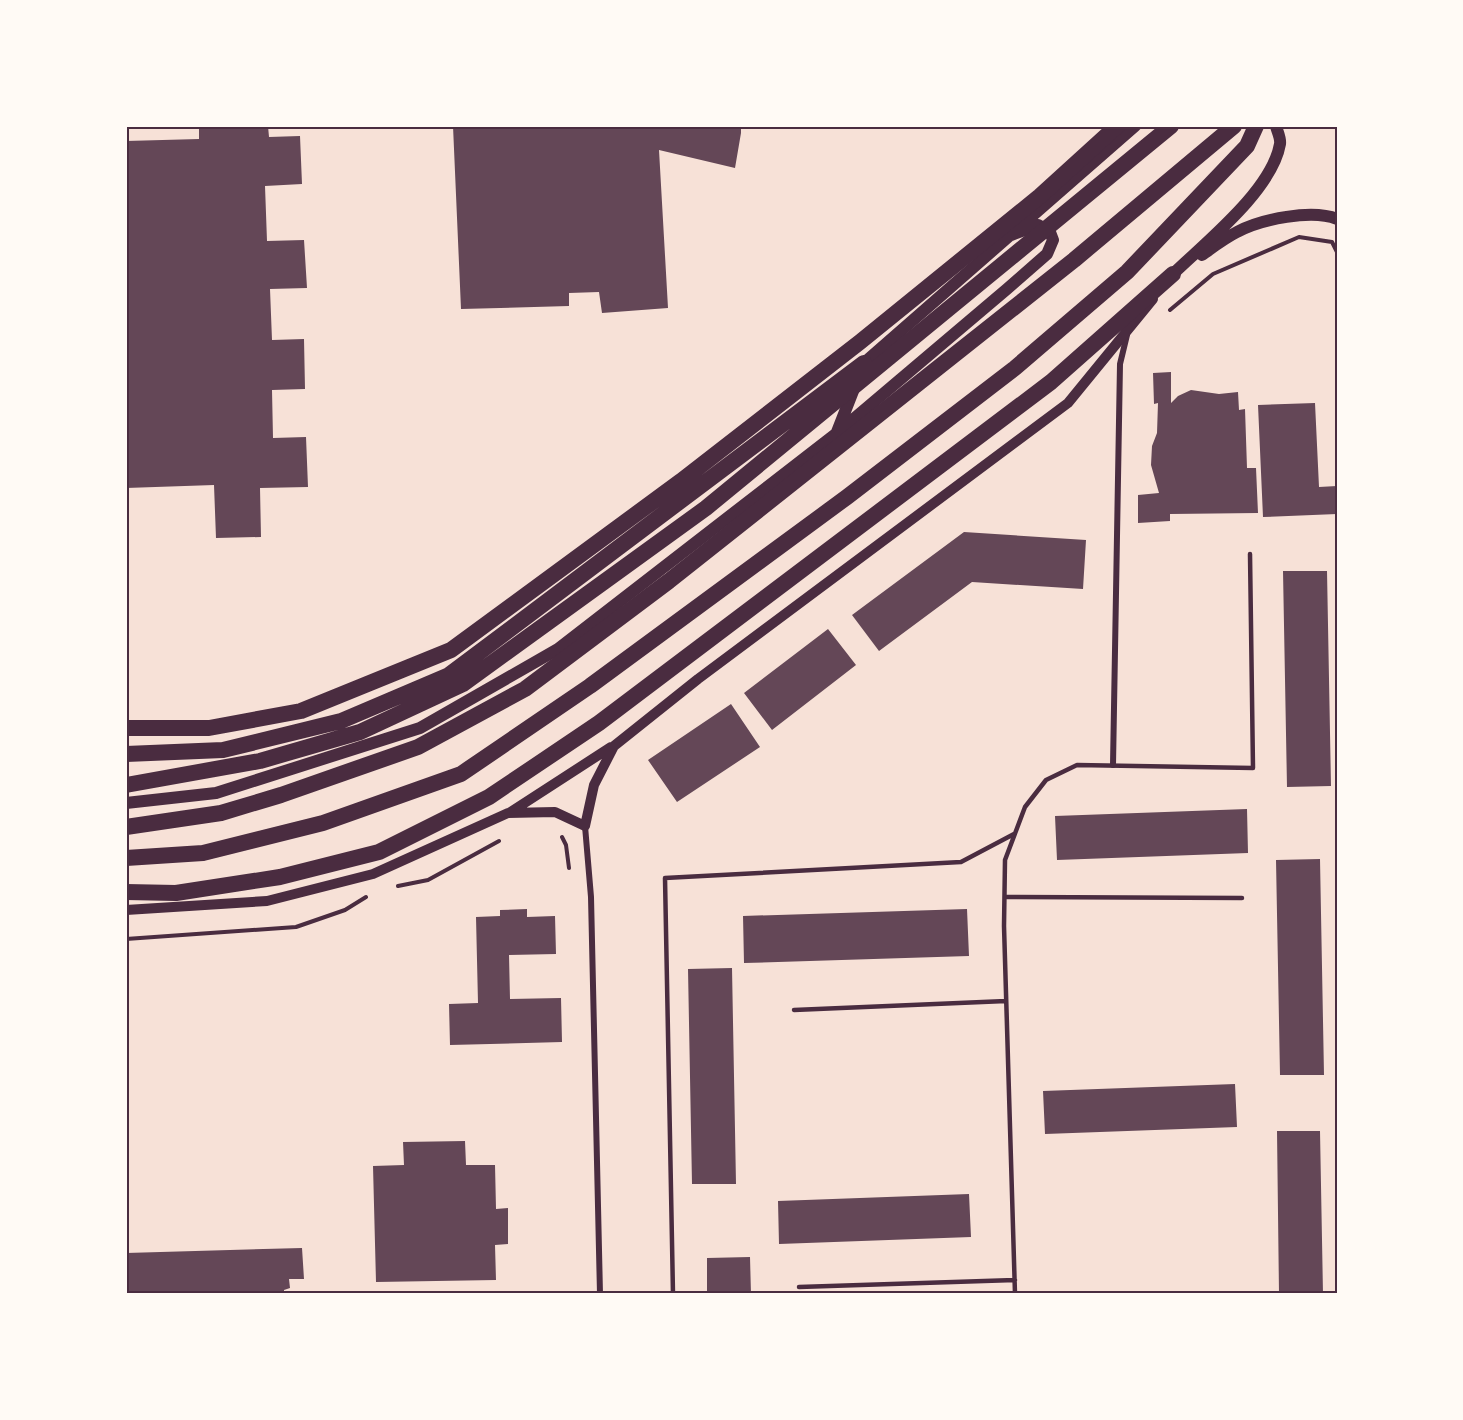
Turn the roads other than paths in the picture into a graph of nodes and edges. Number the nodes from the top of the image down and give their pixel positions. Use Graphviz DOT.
graph roads {
  1 [pos="1117,126"];
  2 [pos="1135,126"];
  3 [pos="1171,126"];
  4 [pos="1234,126"];
  5 [pos="1256,126"];
  6 [pos="1276,126"];
  7 [pos="1337,219"];
  8 [pos="1011,235"];
  9 [pos="1173,274"];
  10 [pos="1128,332"];
  11 [pos="864,363"];
  12 [pos="837,433"];
  13 [pos="1250,554"];
  14 [pos="126,728"];
  15 [pos="614,746"];
  16 [pos="126,754"];
  17 [pos="1113,765"];
  18 [pos="126,785"];
  19 [pos="126,803"];
  20 [pos="508,813"];
  21 [pos="585,826"];
  22 [pos="126,827"];
  23 [pos="1014,834"];
  24 [pos="126,858"];
  25 [pos="126,891"];
  26 [pos="1005,897"];
  27 [pos="1242,898"];
  28 [pos="126,910"];
  29 [pos="1006,1001"];
  30 [pos="794,1010"];
  31 [pos="1015,1280"];
  32 [pos="799,1287"];
  33 [pos="600,1294"];
  34 [pos="673,1294"];
  35 [pos="1016,1294"];
  1 -- 14 [label="highway"];
  2 -- 8 [label="main road"];
  3 -- 18 [label="highway"];
  4 -- 22 [label="highway"];
  5 -- 24 [label="highway"];
  6 -- 9 [label="main road"];
  7 -- 9 [label="main road"];
  8 -- 11 [label="main road"];
  8 -- 12 [label="main road"];
  9 -- 10 [label="street"];
  9 -- 25 [label="highway"];
  10 -- 15 [label="street"];
  10 -- 17 [label="street"];
  11 -- 12 [label="main road"];
  11 -- 16 [label="highway"];
  12 -- 19 [label="main road"];
  13 -- 17 [label="lane"];
  15 -- 20 [label="street"];
  15 -- 21 [label="street"];
  17 -- 23 [label="lane"];
  20 -- 21 [label="street"];
  20 -- 28 [label="street"];
  21 -- 33 [label="street"];
  23 -- 26 [label="lane"];
  23 -- 34 [label="lane"];
  26 -- 27 [label="lane"];
  26 -- 29 [label="lane"];
  29 -- 30 [label="lane"];
  29 -- 31 [label="lane"];
  31 -- 32 [label="lane"];
  31 -- 35 [label="lane"];
}
